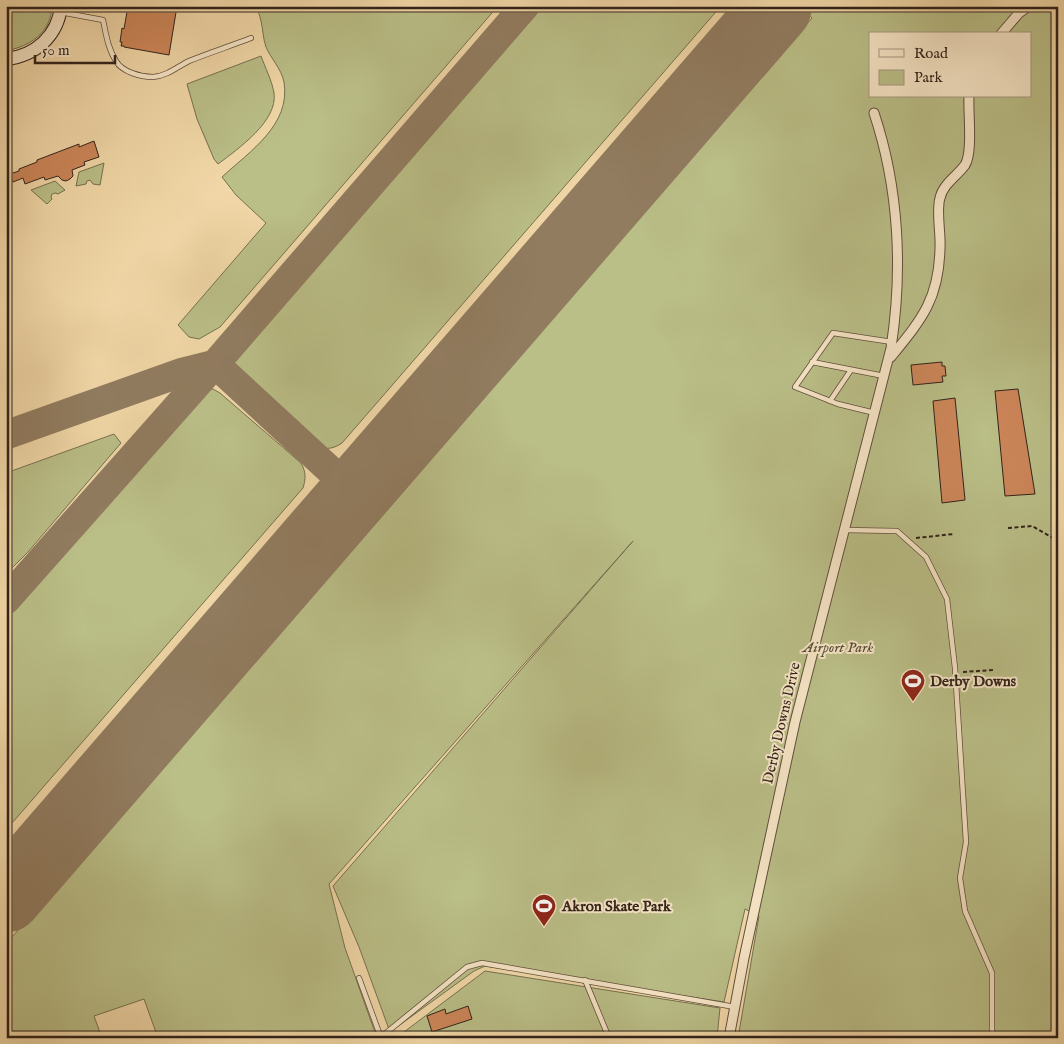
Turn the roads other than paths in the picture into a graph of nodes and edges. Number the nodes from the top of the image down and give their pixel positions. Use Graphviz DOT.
graph roads {
  1 [pos="1030,6"];
  2 [pos="61,9"];
  3 [pos="1003,32"];
  4 [pos="251,38"];
  5 [pos="6,59"];
  6 [pos="969,98"];
  7 [pos="874,113"];
  8 [pos="892,342"];
  9 [pos="888,360"];
  10 [pos="812,362"];
  11 [pos="851,370"];
  12 [pos="884,376"];
  13 [pos="830,401"];
  14 [pos="874,413"];
  15 [pos="843,530"];
  16 [pos="359,978"];
  17 [pos="585,980"];
  18 [pos="735,1007"];
  19 [pos="381,1037"];
  20 [pos="610,1038"];
  21 [pos="730,1038"];
  22 [pos="994,1038"];
  1 -- 3 [label="street"];
  2 -- 4 [label="lane"];
  2 -- 5 [label="main road"];
  6 -- 9 [label="street, Derby Downs Drive"];
  7 -- 8 [label="street, Derby Downs Drive"];
  8 -- 9 [label="street, Derby Downs Drive"];
  8 -- 10 [label="lane"];
  9 -- 12 [label="street, Derby Downs Drive"];
  10 -- 11 [label="lane"];
  10 -- 13 [label="lane"];
  11 -- 12 [label="lane"];
  11 -- 13 [label="lane"];
  12 -- 14 [label="street, Derby Downs Drive"];
  13 -- 14 [label="lane"];
  14 -- 15 [label="street, Derby Downs Drive"];
  15 -- 18 [label="street, Derby Downs Drive"];
  15 -- 22 [label="lane"];
  16 -- 19 [label="lane"];
  17 -- 18 [label="lane"];
  17 -- 19 [label="lane"];
  17 -- 20 [label="lane"];
  18 -- 21 [label="street, Derby Downs Drive"];
}
